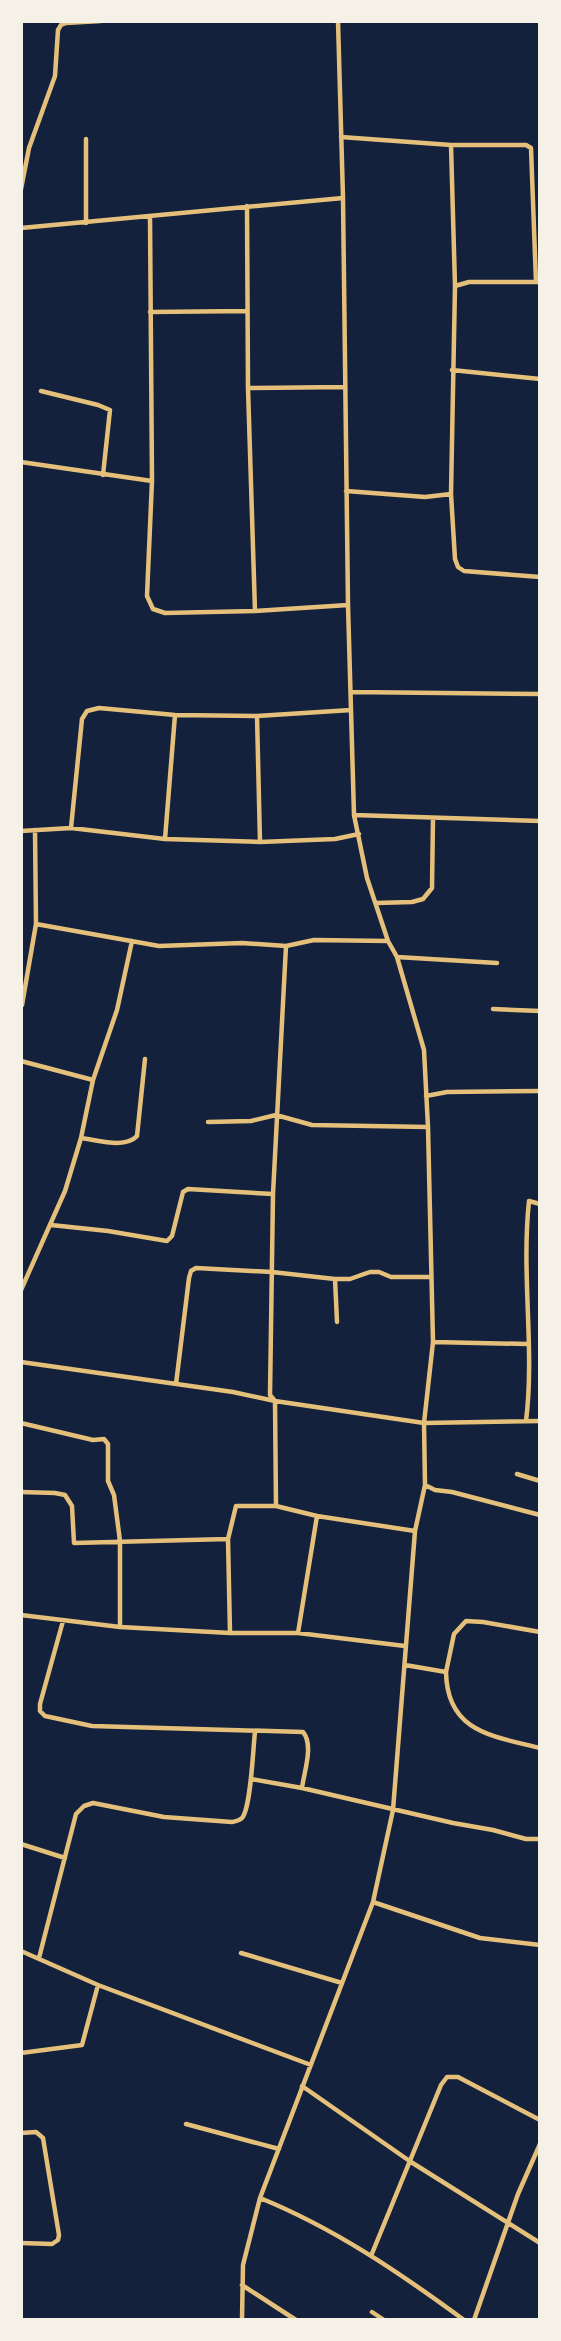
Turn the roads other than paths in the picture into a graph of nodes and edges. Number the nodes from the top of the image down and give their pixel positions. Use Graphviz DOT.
graph roads {
  1 [pos="101,21"];
  2 [pos="338,21"];
  3 [pos="341,137"];
  4 [pos="86,139"];
  5 [pos="451,145"];
  6 [pos="21,189"];
  7 [pos="343,198"];
  8 [pos="247,206"];
  9 [pos="150,218"];
  10 [pos="86,223"];
  11 [pos="21,228"];
  12 [pos="455,276"];
  13 [pos="469,282"];
  14 [pos="538,282"];
  15 [pos="455,286"];
  16 [pos="247,311"];
  17 [pos="150,312"];
  18 [pos="452,370"];
  19 [pos="540,379"];
  20 [pos="344,387"];
  21 [pos="248,388"];
  22 [pos="41,391"];
  23 [pos="21,462"];
  24 [pos="103,475"];
  25 [pos="152,481"];
  26 [pos="346,491"];
  27 [pos="451,494"];
  28 [pos="540,577"];
  29 [pos="348,605"];
  30 [pos="255,611"];
  31 [pos="351,692"];
  32 [pos="540,694"];
  33 [pos="351,710"];
  34 [pos="175,715"];
  35 [pos="257,716"];
  36 [pos="354,815"];
  37 [pos="433,819"];
  38 [pos="540,821"];
  39 [pos="71,828"];
  40 [pos="35,830"];
  41 [pos="21,831"];
  42 [pos="359,834"];
  43 [pos="165,839"];
  44 [pos="260,842"];
  45 [pos="376,903"];
  46 [pos="36,924"];
  47 [pos="132,941"];
  48 [pos="388,941"];
  49 [pos="286,946"];
  50 [pos="397,957"];
  51 [pos="497,963"];
  52 [pos="22,1005"];
  53 [pos="493,1009"];
  54 [pos="540,1010"];
  55 [pos="145,1059"];
  56 [pos="21,1061"];
  57 [pos="93,1080"];
  58 [pos="540,1091"];
  59 [pos="426,1096"];
  60 [pos="276,1115"];
  61 [pos="208,1122"];
  62 [pos="428,1127"];
  63 [pos="81,1138"];
  64 [pos="273,1194"];
  65 [pos="540,1204"];
  66 [pos="51,1225"];
  67 [pos="272,1272"];
  68 [pos="431,1277"];
  69 [pos="335,1279"];
  70 [pos="21,1290"];
  71 [pos="337,1322"];
  72 [pos="433,1342"];
  73 [pos="527,1344"];
  74 [pos="21,1362"];
  75 [pos="176,1384"];
  76 [pos="275,1401"];
  77 [pos="526,1421"];
  78 [pos="540,1421"];
  79 [pos="21,1423"];
  80 [pos="424,1423"];
  81 [pos="517,1474"];
  82 [pos="540,1481"];
  83 [pos="425,1485"];
  84 [pos="21,1492"];
  85 [pos="276,1507"];
  86 [pos="540,1514"];
  87 [pos="317,1516"];
  88 [pos="415,1531"];
  89 [pos="228,1539"];
  90 [pos="120,1541"];
  91 [pos="21,1615"];
  92 [pos="63,1621"];
  93 [pos="120,1627"];
  94 [pos="540,1632"];
  95 [pos="230,1633"];
  96 [pos="298,1633"];
  97 [pos="405,1646"];
  98 [pos="405,1665"];
  99 [pos="446,1672"];
  100 [pos="255,1732"];
  101 [pos="540,1748"];
  102 [pos="251,1779"];
  103 [pos="302,1788"];
  104 [pos="393,1810"];
  105 [pos="540,1839"];
  106 [pos="21,1844"];
  107 [pos="65,1858"];
  108 [pos="373,1902"];
  109 [pos="540,1945"];
  110 [pos="21,1951"];
  111 [pos="241,1953"];
  112 [pos="39,1958"];
  113 [pos="342,1983"];
  114 [pos="98,1985"];
  115 [pos="21,2053"];
  116 [pos="311,2064"];
  117 [pos="302,2086"];
  118 [pos="540,2120"];
  119 [pos="186,2124"];
  120 [pos="21,2133"];
  121 [pos="540,2144"];
  122 [pos="279,2149"];
  123 [pos="411,2162"];
  124 [pos="260,2198"];
  125 [pos="507,2224"];
  126 [pos="21,2243"];
  127 [pos="540,2243"];
  128 [pos="371,2256"];
  129 [pos="242,2285"];
  130 [pos="372,2312"];
  131 [pos="242,2320"];
  132 [pos="296,2320"];
  133 [pos="384,2320"];
  134 [pos="464,2320"];
  135 [pos="474,2320"];
  1 -- 6 [label="street"];
  2 -- 3 [label="street"];
  3 -- 5 [label="street"];
  3 -- 7 [label="street"];
  4 -- 10 [label="street"];
  5 -- 12 [label="street"];
  5 -- 14 [label="street"];
  7 -- 8 [label="street"];
  7 -- 20 [label="street"];
  8 -- 9 [label="street"];
  8 -- 16 [label="street"];
  9 -- 10 [label="street"];
  9 -- 17 [label="street"];
  10 -- 11 [label="street"];
  12 -- 13 [label="street"];
  12 -- 15 [label="street"];
  13 -- 14 [label="street"];
  13 -- 15 [label="street"];
  15 -- 18 [label="street"];
  16 -- 17 [label="street"];
  16 -- 21 [label="street"];
  17 -- 25 [label="street"];
  18 -- 19 [label="street"];
  18 -- 27 [label="street"];
  20 -- 21 [label="street"];
  20 -- 26 [label="street"];
  21 -- 30 [label="street"];
  22 -- 24 [label="street"];
  23 -- 24 [label="street"];
  24 -- 25 [label="street"];
  25 -- 30 [label="street"];
  26 -- 27 [label="street"];
  26 -- 29 [label="street"];
  27 -- 28 [label="street"];
  29 -- 30 [label="street"];
  29 -- 31 [label="street"];
  31 -- 32 [label="street"];
  31 -- 33 [label="street"];
  33 -- 35 [label="street"];
  33 -- 36 [label="street"];
  34 -- 35 [label="street"];
  34 -- 39 [label="street"];
  34 -- 43 [label="street"];
  35 -- 44 [label="street"];
  36 -- 37 [label="street"];
  36 -- 42 [label="street"];
  37 -- 38 [label="street"];
  37 -- 45 [label="street"];
  39 -- 40 [label="street"];
  39 -- 43 [label="street"];
  40 -- 41 [label="street"];
  40 -- 46 [label="street"];
  42 -- 44 [label="street"];
  42 -- 45 [label="street"];
  43 -- 44 [label="street"];
  45 -- 48 [label="street"];
  46 -- 47 [label="street"];
  46 -- 52 [label="street"];
  47 -- 49 [label="street"];
  47 -- 57 [label="street"];
  48 -- 49 [label="street"];
  48 -- 50 [label="street"];
  49 -- 60 [label="street"];
  50 -- 51 [label="street"];
  50 -- 59 [label="street"];
  53 -- 54 [label="street"];
  55 -- 63 [label="street"];
  56 -- 57 [label="street"];
  57 -- 63 [label="street"];
  58 -- 59 [label="street"];
  59 -- 62 [label="street"];
  60 -- 61 [label="street"];
  60 -- 62 [label="street"];
  60 -- 64 [label="street"];
  62 -- 68 [label="street"];
  63 -- 66 [label="street"];
  64 -- 66 [label="street"];
  64 -- 67 [label="street"];
  65 -- 73 [label="street"];
  66 -- 70 [label="street"];
  67 -- 69 [label="street"];
  67 -- 75 [label="street"];
  67 -- 76 [label="street"];
  68 -- 69 [label="street"];
  68 -- 72 [label="street"];
  69 -- 71 [label="street"];
  72 -- 73 [label="street"];
  72 -- 80 [label="street"];
  73 -- 77 [label="street"];
  74 -- 75 [label="street"];
  75 -- 76 [label="street"];
  76 -- 80 [label="street"];
  76 -- 85 [label="street"];
  77 -- 78 [label="street"];
  77 -- 80 [label="street"];
  79 -- 90 [label="street"];
  80 -- 83 [label="street"];
  81 -- 82 [label="street"];
  83 -- 86 [label="street"];
  83 -- 88 [label="street"];
  84 -- 90 [label="street"];
  85 -- 87 [label="street"];
  85 -- 89 [label="street"];
  87 -- 88 [label="street"];
  87 -- 96 [label="street"];
  88 -- 97 [label="street"];
  89 -- 90 [label="street"];
  89 -- 95 [label="street"];
  90 -- 93 [label="street"];
  91 -- 92 [label="street"];
  92 -- 93 [label="street"];
  92 -- 100 [label="street"];
  93 -- 95 [label="street"];
  94 -- 99 [label="street"];
  95 -- 96 [label="street"];
  96 -- 97 [label="street"];
  97 -- 98 [label="street"];
  98 -- 99 [label="street"];
  98 -- 104 [label="street"];
  99 -- 101 [label="street"];
  100 -- 102 [label="street"];
  100 -- 103 [label="street"];
  102 -- 103 [label="street"];
  102 -- 107 [label="street"];
  103 -- 104 [label="street"];
  104 -- 105 [label="street"];
  104 -- 108 [label="street"];
  106 -- 107 [label="street"];
  107 -- 112 [label="street"];
  108 -- 109 [label="street"];
  108 -- 113 [label="street"];
  110 -- 112 [label="street"];
  111 -- 113 [label="street"];
  112 -- 114 [label="street"];
  113 -- 116 [label="street"];
  114 -- 115 [label="street"];
  114 -- 116 [label="street"];
  116 -- 117 [label="street"];
  117 -- 122 [label="street"];
  117 -- 123 [label="street"];
  118 -- 123 [label="street"];
  119 -- 122 [label="street"];
  120 -- 126 [label="street"];
  121 -- 125 [label="street"];
  122 -- 124 [label="street"];
  123 -- 125 [label="street"];
  123 -- 128 [label="street"];
  124 -- 128 [label="street"];
  124 -- 129 [label="street"];
  125 -- 127 [label="street"];
  125 -- 135 [label="street"];
  128 -- 134 [label="street"];
  129 -- 131 [label="street"];
  129 -- 132 [label="street"];
  130 -- 133 [label="street"];
}
